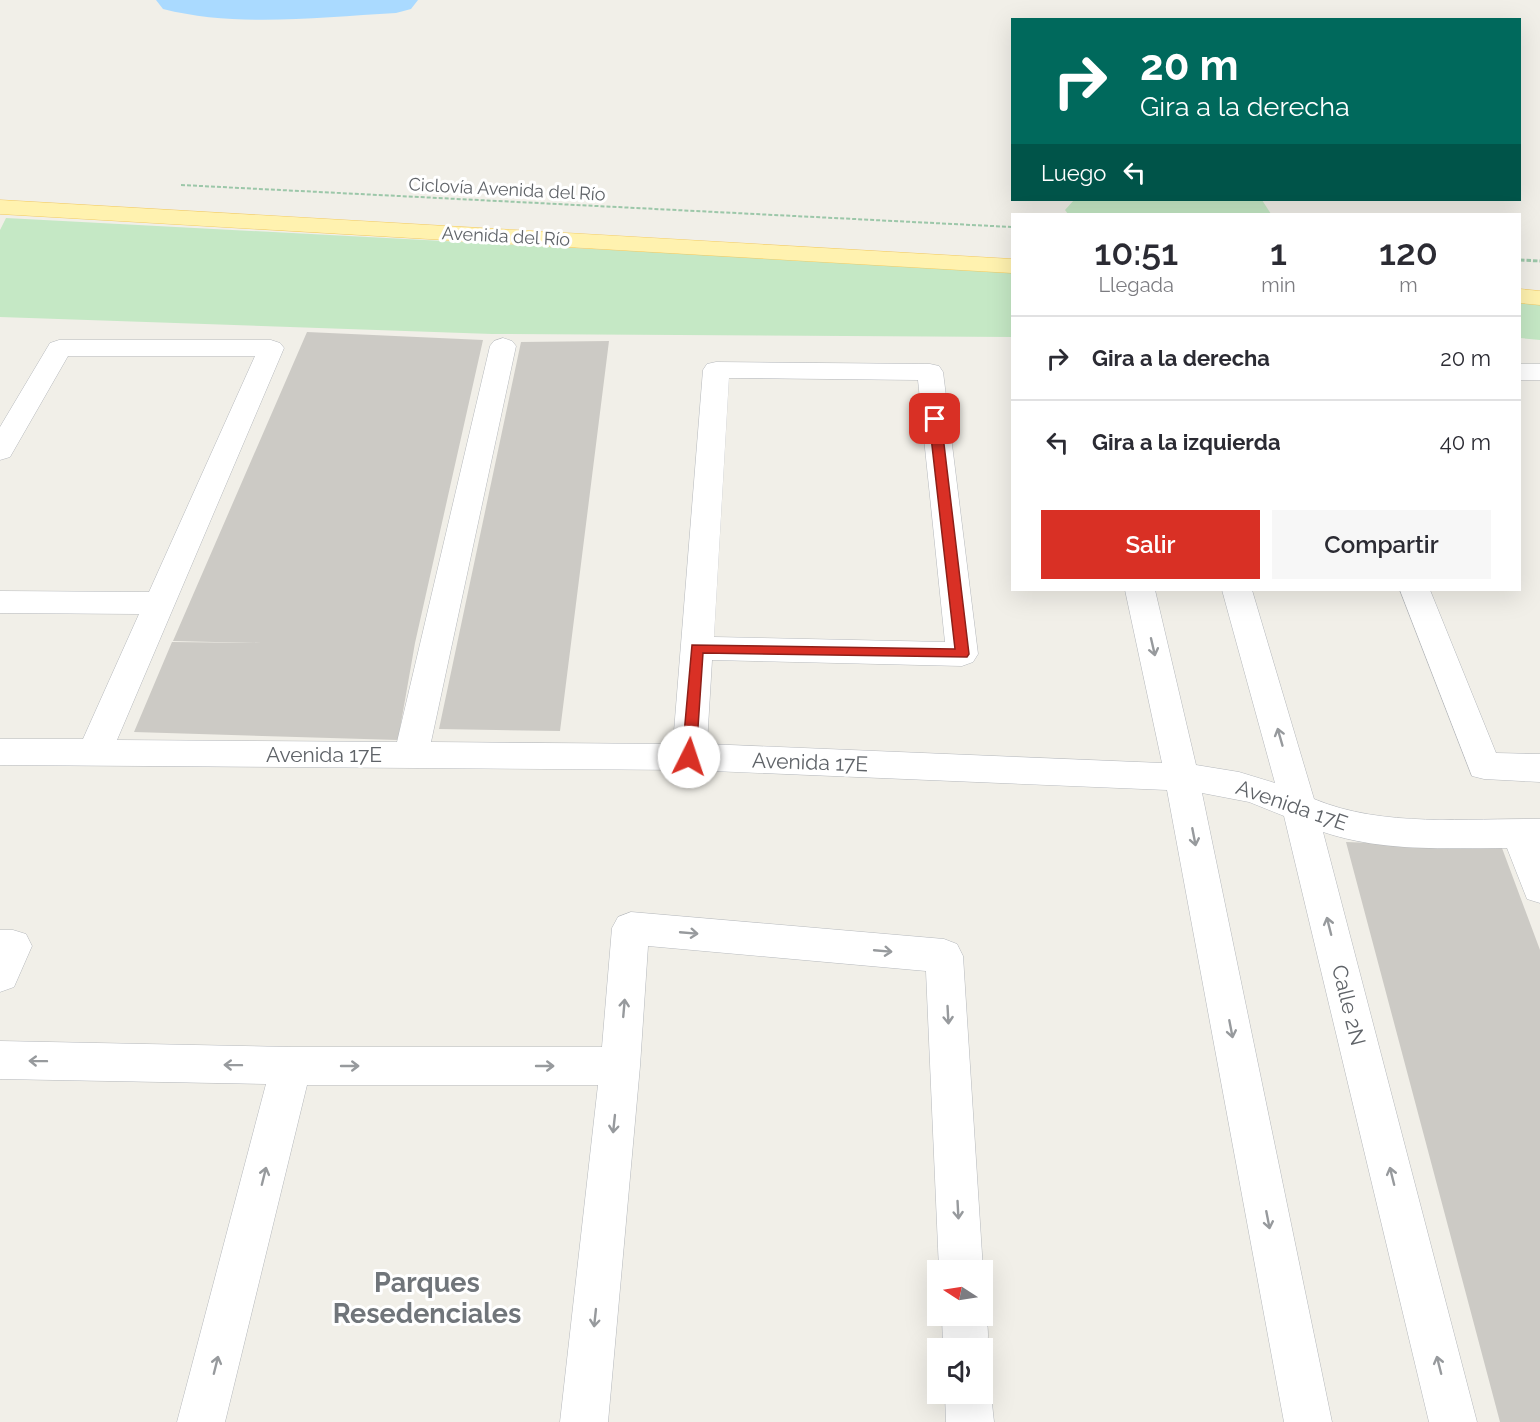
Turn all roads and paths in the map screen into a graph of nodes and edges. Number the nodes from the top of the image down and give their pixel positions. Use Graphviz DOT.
graph roads {
  1 [pos="180,185"];
  2 [pos="0,207"];
  3 [pos="1011,227"];
  4 [pos="1521,260"];
  5 [pos="1540,261"];
  6 [pos="1011,266"];
  7 [pos="1521,296"];
  8 [pos="1540,298"];
  9 [pos="503,346"];
  10 [pos="1521,372"];
  11 [pos="1540,372"];
  12 [pos="0,451"];
  13 [pos="1140,591"];
  14 [pos="1237,591"];
  15 [pos="1415,591"];
  16 [pos="0,602"];
  17 [pos="159,603"];
  18 [pos="697,648"];
  19 [pos="0,752"];
  20 [pos="94,753"];
  21 [pos="411,755"];
  22 [pos="689,757"];
  23 [pos="1540,768"];
  24 [pos="1182,777"];
  25 [pos="1300,809"];
  26 [pos="1529,834"];
  27 [pos="1540,888"];
  28 [pos="0,946"];
  29 [pos="0,975"];
  30 [pos="0,1060"];
  31 [pos="291,1066"];
  32 [pos="620,1066"];
  33 [pos="960,1260"];
  34 [pos="969,1404"];
  35 [pos="201,1422"];
  36 [pos="585,1422"];
  37 [pos="970,1422"];
  38 [pos="1308,1422"];
  39 [pos="1453,1422"];
  1 -- 3 [label="path, Ciclovía Avenida del Río"];
  2 -- 6 [label="main road, Avenida del Río"];
  4 -- 5 [label="path"];
  7 -- 8 [label="main road"];
  9 -- 21 [label="street"];
  10 -- 11 [label="street"];
  12 -- 17 [label="street"];
  13 -- 24 [label="street, one-way"];
  25 -- 14 [label="street, Calle 2N, one-way"];
  15 -- 23 [label="street"];
  16 -- 17 [label="street"];
  17 -- 20 [label="street"];
  18 -- 18 [label="street"];
  18 -- 22 [label="street"];
  19 -- 20 [label="street, Avenida 17E"];
  20 -- 21 [label="street, Avenida 17E"];
  21 -- 22 [label="street, Avenida 17E"];
  22 -- 24 [label="street, Avenida 17E"];
  24 -- 25 [label="street, Avenida 17E"];
  24 -- 38 [label="street, one-way"];
  25 -- 26 [label="street, Avenida 17E"];
  39 -- 25 [label="street, Calle 2N, one-way"];
  26 -- 27 [label="street"];
  28 -- 29 [label="street"];
  31 -- 30 [label="street, one-way"];
  31 -- 32 [label="street, one-way"];
  35 -- 31 [label="street, one-way"];
  32 -- 33 [label="street, one-way"];
  32 -- 36 [label="street, one-way"];
  34 -- 37 [label="street"];
}
